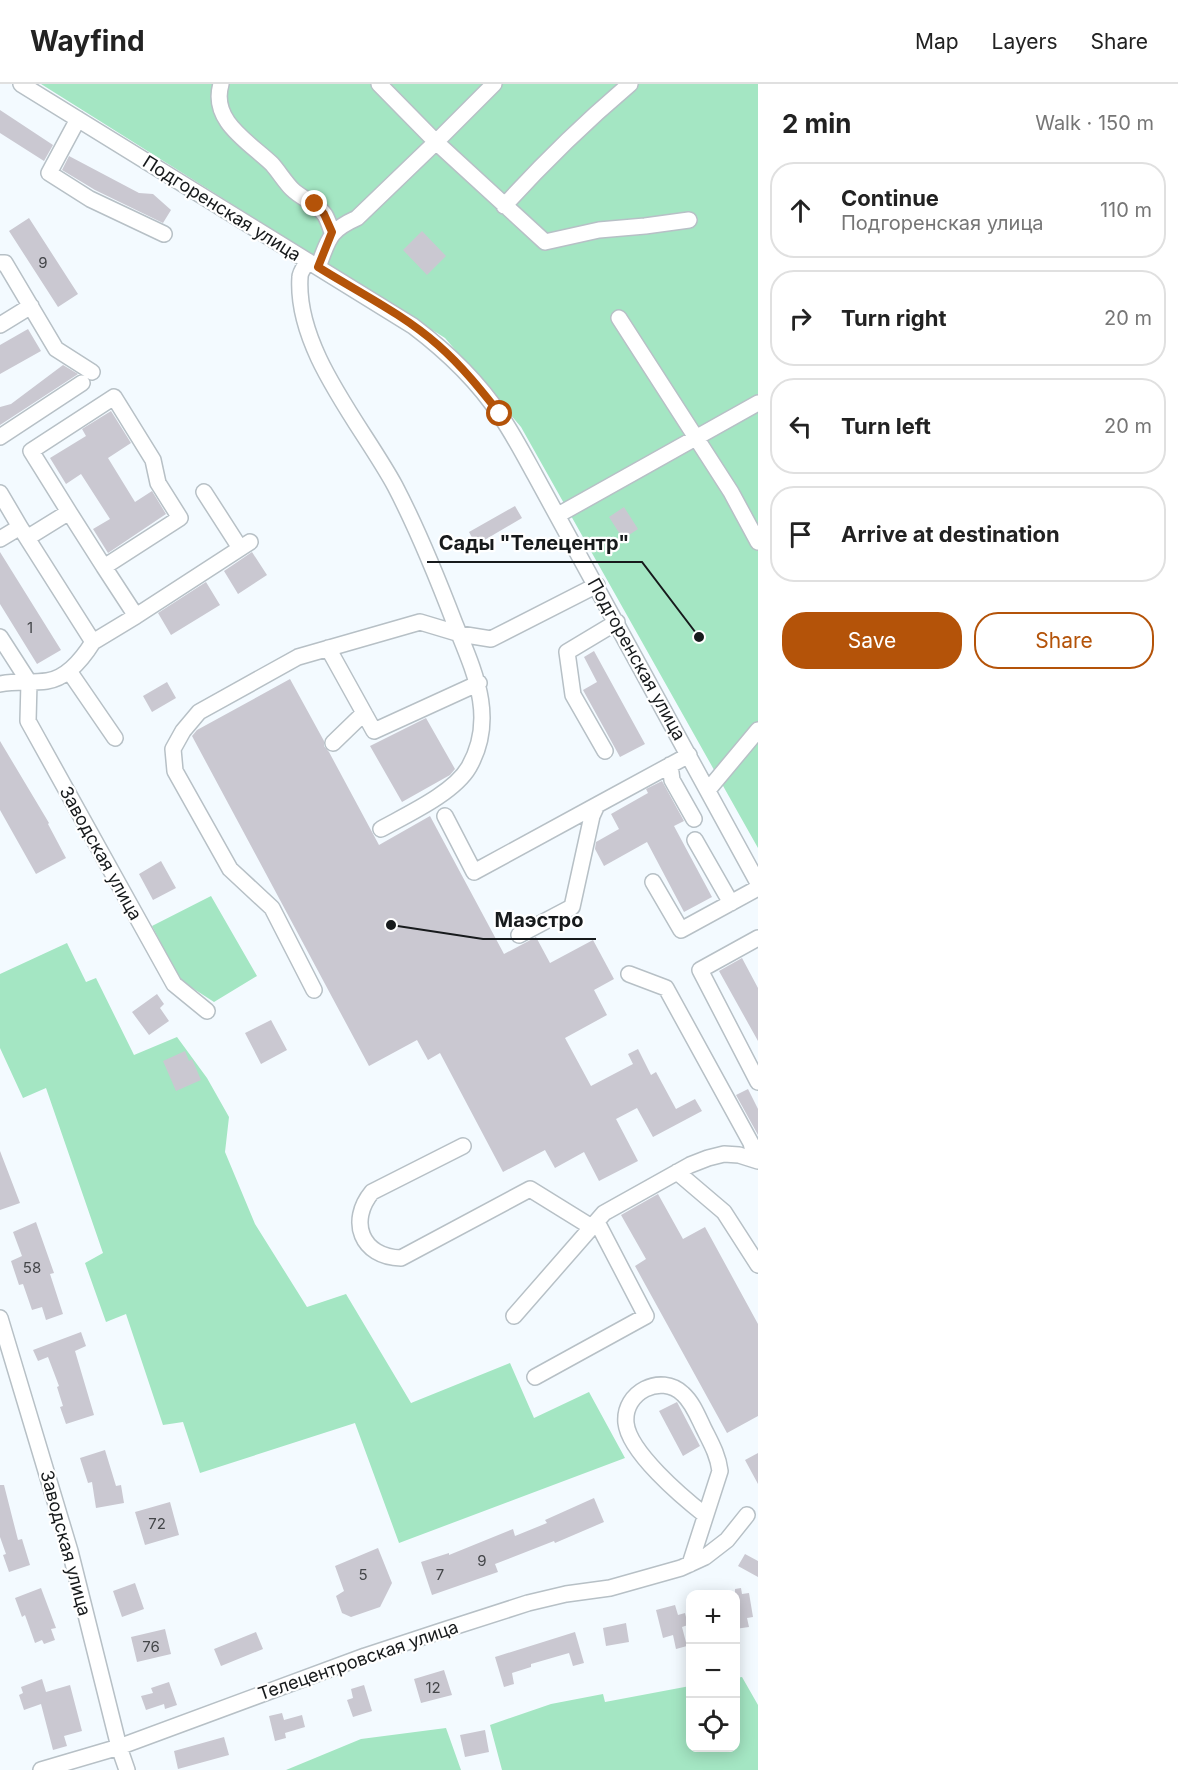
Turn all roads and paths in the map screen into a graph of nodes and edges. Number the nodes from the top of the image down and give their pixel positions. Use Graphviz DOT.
graph roads {
  1 [pos="21,84"];
  2 [pos="378,84"];
  3 [pos="494,84"];
  4 [pos="630,84"];
  5 [pos="216,87"];
  6 [pos="78,119"];
  7 [pos="436,142"];
  8 [pos="504,206"];
  9 [pos="689,220"];
  10 [pos="332,232"];
  11 [pos="164,234"];
  12 [pos="0,263"];
  13 [pos="313,264"];
  14 [pos="31,306"];
  15 [pos="619,318"];
  16 [pos="0,325"];
  17 [pos="758,403"];
  18 [pos="0,437"];
  19 [pos="695,438"];
  20 [pos="204,492"];
  21 [pos="0,493"];
  22 [pos="69,512"];
  23 [pos="558,515"];
  24 [pos="23,532"];
  25 [pos="0,539"];
  26 [pos="758,542"];
  27 [pos="104,567"];
  28 [pos="597,585"];
  29 [pos="136,616"];
  30 [pos="617,622"];
  31 [pos="460,634"];
  32 [pos="0,638"];
  33 [pos="93,642"];
  34 [pos="328,648"];
  35 [pos="69,671"];
  36 [pos="28,681"];
  37 [pos="478,682"];
  38 [pos="0,684"];
  39 [pos="364,712"];
  40 [pos="758,730"];
  41 [pos="115,738"];
  42 [pos="333,743"];
  43 [pos="605,751"];
  44 [pos="689,754"];
  45 [pos="670,765"];
  46 [pos="708,790"];
  47 [pos="597,805"];
  48 [pos="445,816"];
  49 [pos="694,819"];
  50 [pos="381,830"];
  51 [pos="695,840"];
  52 [pos="653,882"];
  53 [pos="758,883"];
  54 [pos="758,888"];
  55 [pos="730,903"];
  56 [pos="519,935"];
  57 [pos="758,938"];
  58 [pos="630,974"];
  59 [pos="314,990"];
  60 [pos="207,1011"];
  61 [pos="758,1082"];
  62 [pos="463,1146"];
  63 [pos="757,1160"];
  64 [pos="677,1172"];
  65 [pos="595,1225"];
  66 [pos="758,1265"];
  67 [pos="514,1316"];
  68 [pos="0,1318"];
  69 [pos="535,1377"];
  70 [pos="705,1515"];
  71 [pos="747,1515"];
  72 [pos="685,1566"];
  73 [pos="119,1747"];
  74 [pos="41,1770"];
  75 [pos="127,1770"];
  1 -- 6 [label="street, Подгоренская улица"];
  2 -- 7 [label="street"];
  3 -- 7 [label="street"];
  4 -- 8 [label="street"];
  5 -- 10 [label="street"];
  6 -- 11 [label="street"];
  6 -- 13 [label="street, Подгоренская улица"];
  7 -- 8 [label="street"];
  7 -- 10 [label="street"];
  8 -- 9 [label="street"];
  10 -- 13 [label="street"];
  12 -- 14 [label="street"];
  13 -- 23 [label="street, Подгоренская улица"];
  13 -- 31 [label="street"];
  14 -- 16 [label="street"];
  14 -- 18 [label="street"];
  15 -- 19 [label="street"];
  17 -- 19 [label="street"];
  19 -- 23 [label="street"];
  19 -- 26 [label="street"];
  20 -- 29 [label="street"];
  21 -- 24 [label="street"];
  22 -- 24 [label="street"];
  22 -- 27 [label="street"];
  22 -- 27 [label="street"];
  23 -- 28 [label="street, Подгоренская улица"];
  24 -- 25 [label="street"];
  24 -- 33 [label="street"];
  27 -- 29 [label="street"];
  28 -- 30 [label="street, Подгоренская улица"];
  28 -- 31 [label="street"];
  29 -- 33 [label="street"];
  30 -- 43 [label="street"];
  30 -- 44 [label="street, Подгоренская улица"];
  31 -- 34 [label="street"];
  31 -- 37 [label="street"];
  32 -- 36 [label="street"];
  33 -- 35 [label="street"];
  34 -- 39 [label="street"];
  34 -- 59 [label="street"];
  35 -- 36 [label="street"];
  35 -- 41 [label="street"];
  36 -- 38 [label="street"];
  36 -- 60 [label="street, Заводская улица"];
  37 -- 39 [label="street"];
  37 -- 50 [label="street"];
  39 -- 42 [label="street"];
  40 -- 46 [label="street"];
  44 -- 45 [label="street"];
  44 -- 46 [label="street, Подгоренская улица"];
  45 -- 47 [label="street"];
  45 -- 49 [label="street"];
  46 -- 53 [label="street, Подгоренская улица"];
  47 -- 48 [label="street"];
  47 -- 56 [label="street"];
  51 -- 55 [label="street"];
  52 -- 55 [label="street"];
  54 -- 55 [label="street"];
  57 -- 61 [label="street"];
  58 -- 63 [label="street"];
  62 -- 65 [label="street"];
  63 -- 64 [label="street"];
  64 -- 65 [label="street"];
  64 -- 66 [label="street"];
  65 -- 67 [label="street"];
  65 -- 69 [label="street"];
  68 -- 73 [label="street, Заводская улица"];
  70 -- 70 [label="street"];
  70 -- 72 [label="street"];
  71 -- 72 [label="street, Телецентровская улица"];
  72 -- 73 [label="street, Телецентровская улица"];
  73 -- 74 [label="street, Телецентровская улица"];
  73 -- 75 [label="street, Заводская улица"];
}
